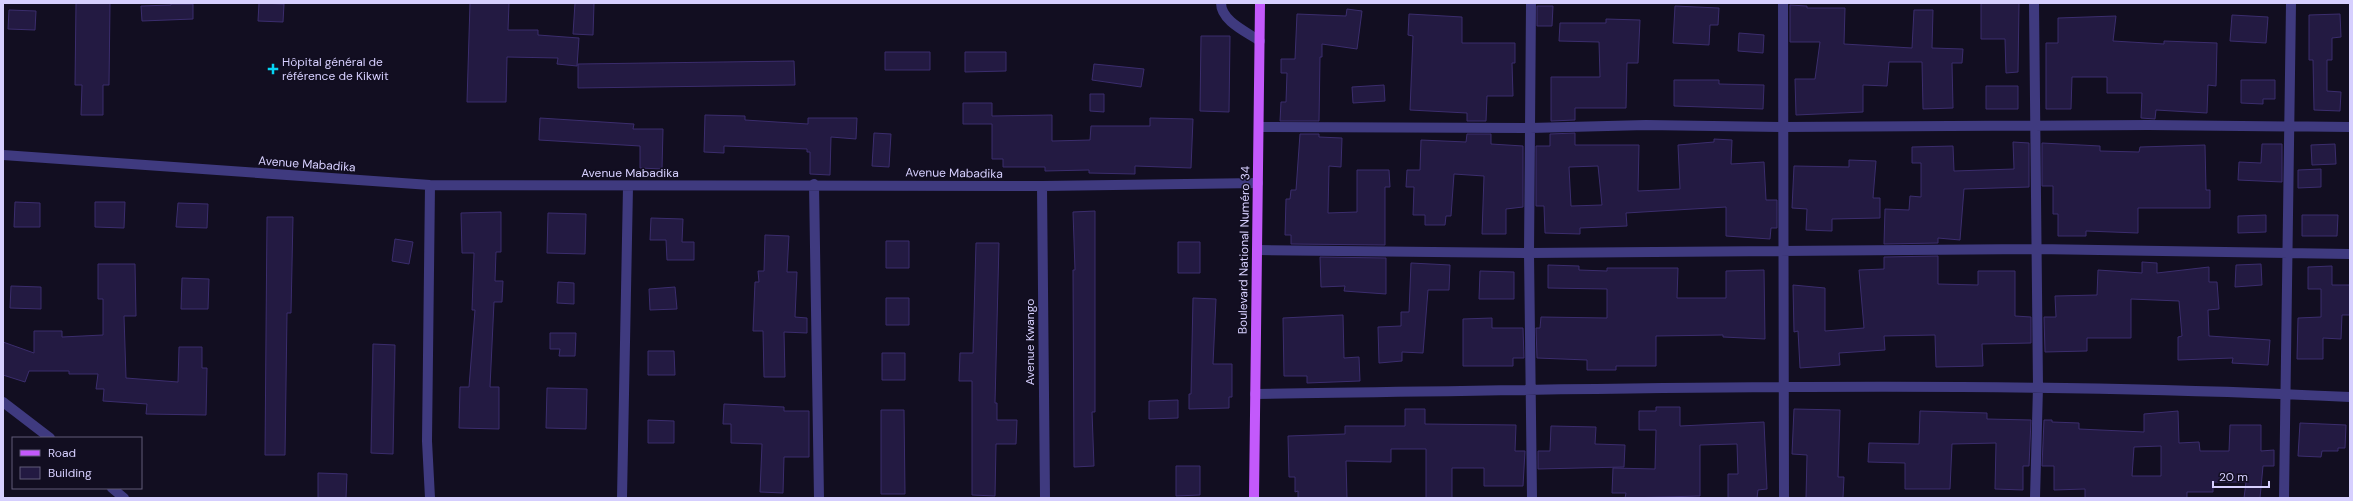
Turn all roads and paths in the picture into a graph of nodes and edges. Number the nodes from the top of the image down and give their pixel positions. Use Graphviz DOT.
graph roads {
  1 [pos="1221,3"];
  2 [pos="1260,3"];
  3 [pos="1531,3"];
  4 [pos="1783,3"];
  5 [pos="2034,3"];
  6 [pos="2290,3"];
  7 [pos="1260,41"];
  8 [pos="2035,126"];
  9 [pos="1259,127"];
  10 [pos="2289,127"];
  11 [pos="2350,127"];
  12 [pos="1530,128"];
  13 [pos="1783,128"];
  14 [pos="3,155"];
  15 [pos="1258,183"];
  16 [pos="814,184"];
  17 [pos="430,185"];
  18 [pos="1042,186"];
  19 [pos="628,187"];
  20 [pos="2036,249"];
  21 [pos="1258,250"];
  22 [pos="1783,250"];
  23 [pos="1529,253"];
  24 [pos="2286,254"];
  25 [pos="2350,254"];
  26 [pos="1783,387"];
  27 [pos="2038,387"];
  28 [pos="1531,390"];
  29 [pos="1255,394"];
  30 [pos="2286,394"];
  31 [pos="2350,397"];
  32 [pos="3,402"];
  33 [pos="49,437"];
  34 [pos="113,489"];
  35 [pos="124,498"];
  36 [pos="430,498"];
  37 [pos="622,498"];
  38 [pos="819,498"];
  39 [pos="1045,498"];
  40 [pos="1254,498"];
  41 [pos="1532,498"];
  42 [pos="1784,498"];
  43 [pos="2035,498"];
  44 [pos="2284,498"];
  1 -- 7 [label="street"];
  2 -- 7 [label="main road, Boulevard National Numéro 34"];
  3 -- 12 [label="street"];
  4 -- 13 [label="street"];
  5 -- 8 [label="street"];
  6 -- 10 [label="street"];
  7 -- 9 [label="main road, Boulevard National Numéro 34"];
  8 -- 10 [label="street"];
  8 -- 13 [label="street"];
  8 -- 20 [label="street"];
  9 -- 12 [label="street"];
  9 -- 15 [label="main road, Boulevard National Numéro 34"];
  10 -- 11 [label="street"];
  10 -- 24 [label="street"];
  12 -- 13 [label="street"];
  12 -- 23 [label="street"];
  13 -- 22 [label="street"];
  14 -- 17 [label="street, Avenue Mabadika"];
  15 -- 18 [label="street, Avenue Mabadika"];
  15 -- 21 [label="main road, Boulevard National Numéro 34"];
  16 -- 18 [label="street, Avenue Mabadika"];
  16 -- 19 [label="street, Avenue Mabadika"];
  16 -- 38 [label="street"];
  17 -- 19 [label="street, Avenue Mabadika"];
  17 -- 36 [label="street"];
  18 -- 39 [label="street, Avenue Kwango"];
  19 -- 37 [label="street"];
  20 -- 22 [label="street"];
  20 -- 24 [label="street"];
  20 -- 27 [label="street"];
  21 -- 23 [label="street"];
  21 -- 29 [label="main road, Boulevard National Numéro 34"];
  22 -- 23 [label="street"];
  22 -- 26 [label="street"];
  23 -- 28 [label="street"];
  24 -- 25 [label="street"];
  24 -- 30 [label="street"];
  26 -- 27 [label="street"];
  26 -- 28 [label="street"];
  26 -- 42 [label="street"];
  27 -- 30 [label="street"];
  27 -- 43 [label="street"];
  28 -- 29 [label="street"];
  28 -- 41 [label="street"];
  29 -- 40 [label="main road, Boulevard National Numéro 34"];
  30 -- 31 [label="street"];
  30 -- 44 [label="street"];
  32 -- 33 [label="street"];
  34 -- 35 [label="street"];
}
